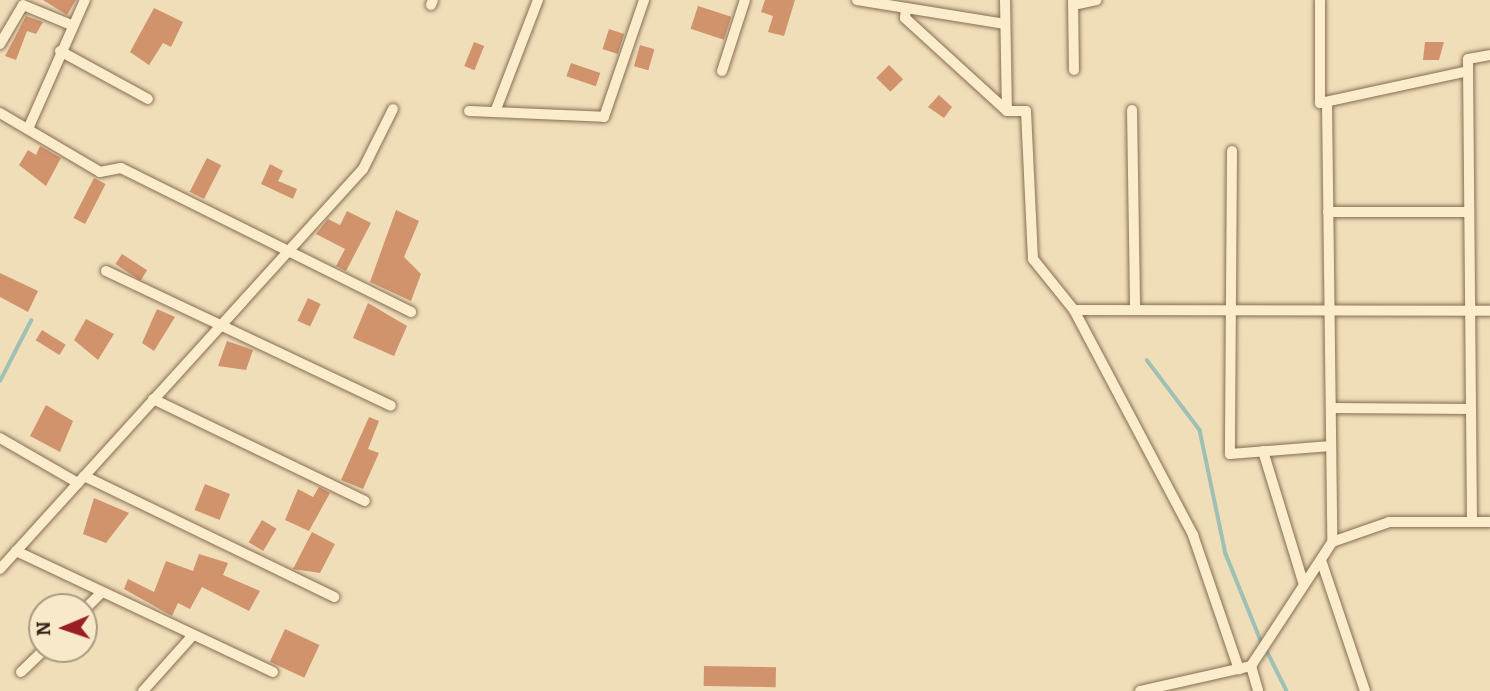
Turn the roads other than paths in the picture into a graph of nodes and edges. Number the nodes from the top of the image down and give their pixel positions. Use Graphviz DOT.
graph roads {
  1 [pos="85,0"];
  2 [pos="538,0"];
  3 [pos="644,0"];
  4 [pos="745,0"];
  5 [pos="857,0"];
  6 [pos="1005,0"];
  7 [pos="1096,0"];
  8 [pos="1320,0"];
  9 [pos="1073,3"];
  10 [pos="901,5"];
  11 [pos="1005,24"];
  12 [pos="71,25"];
  13 [pos="0,44"];
  14 [pos="60,51"];
  15 [pos="1490,55"];
  16 [pos="722,71"];
  17 [pos="1074,71"];
  18 [pos="1468,71"];
  19 [pos="148,99"];
  20 [pos="1327,103"];
  21 [pos="393,109"];
  22 [pos="1132,110"];
  23 [pos="470,111"];
  24 [pos="1007,111"];
  25 [pos="495,112"];
  26 [pos="0,113"];
  27 [pos="28,129"];
  28 [pos="1232,151"];
  29 [pos="1328,212"];
  30 [pos="1469,212"];
  31 [pos="285,250"];
  32 [pos="106,271"];
  33 [pos="1074,310"];
  34 [pos="1135,310"];
  35 [pos="1231,310"];
  36 [pos="1329,310"];
  37 [pos="1470,311"];
  38 [pos="1490,311"];
  39 [pos="411,312"];
  40 [pos="221,321"];
  41 [pos="153,399"];
  42 [pos="391,406"];
  43 [pos="1331,408"];
  44 [pos="1471,409"];
  45 [pos="0,438"];
  46 [pos="1331,446"];
  47 [pos="1263,452"];
  48 [pos="81,479"];
  49 [pos="365,501"];
  50 [pos="1472,522"];
  51 [pos="1490,522"];
  52 [pos="1332,542"];
  53 [pos="16,551"];
  54 [pos="1321,560"];
  55 [pos="0,569"];
  56 [pos="1304,585"];
  57 [pos="103,592"];
  58 [pos="98,597"];
  59 [pos="334,597"];
  60 [pos="193,635"];
  61 [pos="30,663"];
  62 [pos="1245,668"];
  63 [pos="21,672"];
  64 [pos="273,672"];
  65 [pos="1207,677"];
  66 [pos="144,691"];
  67 [pos="1140,691"];
  68 [pos="1208,691"];
  69 [pos="1258,691"];
  70 [pos="1365,691"];
  1 -- 12 [label="street"];
  2 -- 25 [label="street"];
  3 -- 25 [label="street"];
  4 -- 16 [label="street"];
  5 -- 10 [label="street"];
  6 -- 11 [label="street"];
  7 -- 9 [label="street"];
  8 -- 20 [label="street"];
  9 -- 17 [label="street"];
  10 -- 11 [label="street"];
  10 -- 24 [label="street"];
  11 -- 24 [label="street"];
  12 -- 13 [label="street"];
  12 -- 14 [label="street"];
  14 -- 19 [label="street"];
  14 -- 27 [label="street"];
  15 -- 18 [label="street"];
  18 -- 20 [label="street"];
  18 -- 30 [label="street"];
  20 -- 29 [label="street"];
  21 -- 31 [label="street"];
  22 -- 34 [label="street"];
  23 -- 25 [label="street"];
  24 -- 33 [label="street"];
  26 -- 27 [label="street"];
  27 -- 31 [label="street"];
  28 -- 35 [label="street"];
  29 -- 30 [label="street"];
  29 -- 36 [label="street"];
  30 -- 37 [label="street"];
  31 -- 39 [label="street"];
  31 -- 40 [label="street"];
  32 -- 40 [label="street"];
  33 -- 34 [label="street"];
  33 -- 62 [label="street"];
  34 -- 35 [label="street"];
  35 -- 36 [label="street"];
  35 -- 47 [label="street"];
  36 -- 37 [label="street"];
  36 -- 43 [label="street"];
  37 -- 38 [label="street"];
  37 -- 44 [label="street"];
  40 -- 41 [label="street"];
  40 -- 42 [label="street"];
  41 -- 48 [label="street"];
  41 -- 49 [label="street"];
  43 -- 44 [label="street"];
  43 -- 46 [label="street"];
  44 -- 50 [label="street"];
  45 -- 48 [label="street"];
  46 -- 47 [label="street"];
  46 -- 52 [label="street"];
  47 -- 56 [label="street"];
  48 -- 53 [label="street"];
  48 -- 59 [label="street"];
  50 -- 51 [label="street"];
  50 -- 52 [label="street"];
  52 -- 54 [label="street"];
  53 -- 55 [label="street"];
  53 -- 57 [label="street"];
  54 -- 56 [label="street"];
  54 -- 70 [label="street"];
  56 -- 62 [label="street"];
  57 -- 58 [label="street"];
  57 -- 60 [label="street"];
  60 -- 64 [label="street"];
  60 -- 66 [label="street"];
  61 -- 63 [label="street"];
  62 -- 65 [label="street"];
  62 -- 69 [label="street"];
  65 -- 67 [label="street"];
  65 -- 68 [label="street"];
}
